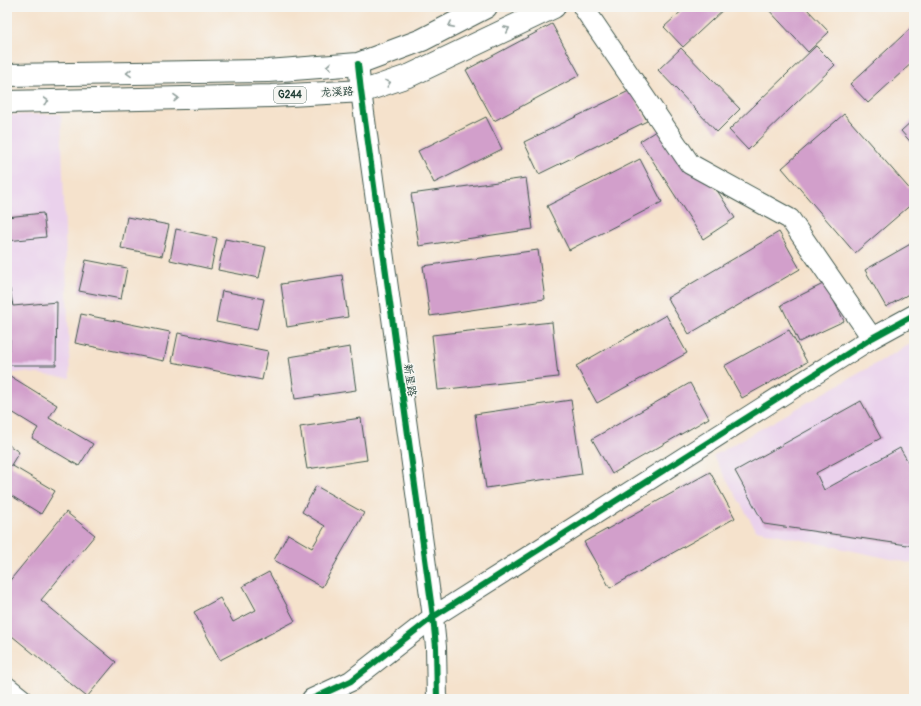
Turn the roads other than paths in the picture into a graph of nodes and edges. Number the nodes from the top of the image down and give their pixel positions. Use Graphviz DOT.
graph roads {
  1 [pos="486,7"];
  2 [pos="554,7"];
  3 [pos="583,7"];
  4 [pos="358,64"];
  5 [pos="7,75"];
  6 [pos="361,91"];
  7 [pos="7,102"];
  8 [pos="914,315"];
  9 [pos="872,338"];
  10 [pos="433,617"];
  11 [pos="7,687"];
  12 [pos="22,699"];
  13 [pos="312,699"];
  14 [pos="437,699"];
  1 -- 4 [label="highway, one-way"];
  6 -- 2 [label="highway, 龙溪路 / G244, one-way"];
  3 -- 9 [label="street"];
  4 -- 5 [label="highway, one-way"];
  4 -- 6 [label="street, 新星路"];
  7 -- 6 [label="highway, 龙溪路 / G244, one-way"];
  6 -- 10 [label="street, 新星路"];
  8 -- 9 [label="street"];
  9 -- 10 [label="street"];
  10 -- 13 [label="street"];
  10 -- 14 [label="street, 新星路"];
  11 -- 12 [label="street"];
}
